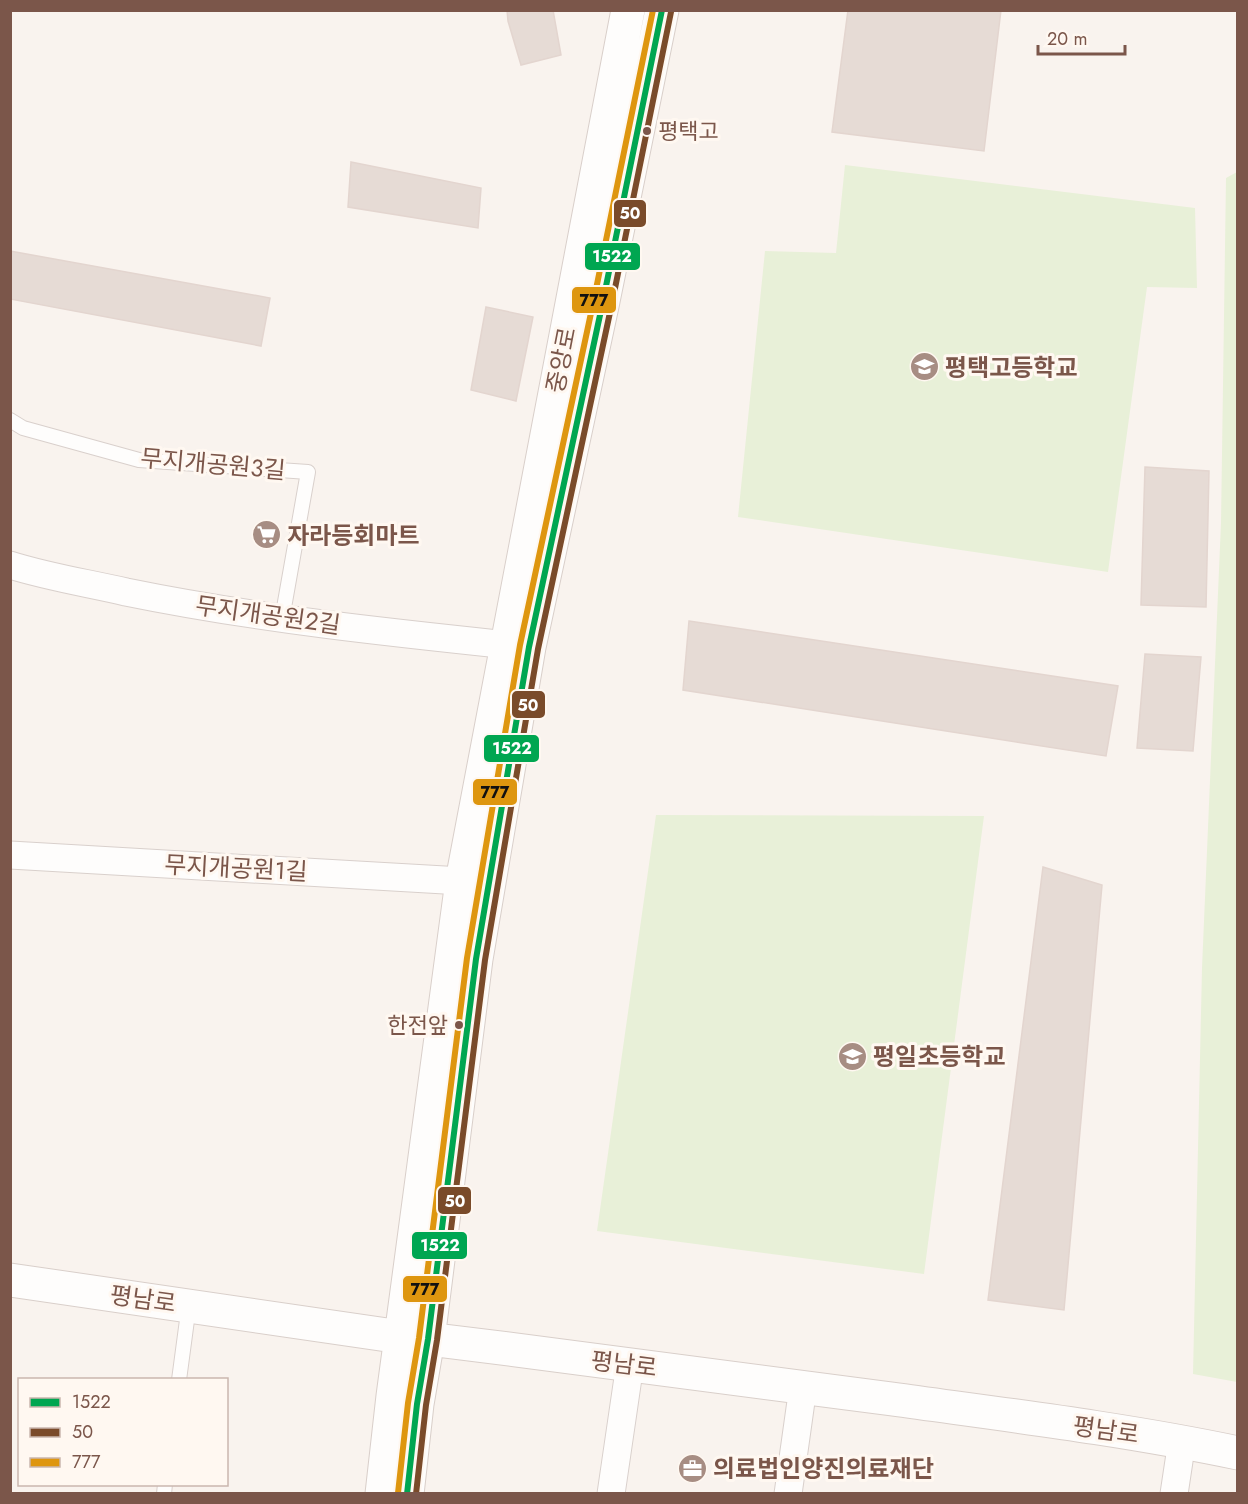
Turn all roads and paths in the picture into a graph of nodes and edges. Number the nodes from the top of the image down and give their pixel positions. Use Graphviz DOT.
graph roads {
  1 [pos="628,10"];
  2 [pos="662,10"];
  3 [pos="10,420"];
  4 [pos="10,565"];
  5 [pos="282,619"];
  6 [pos="518,646"];
  7 [pos="10,855"];
  8 [pos="462,882"];
  9 [pos="10,1280"];
  10 [pos="189,1305"];
  11 [pos="415,1338"];
  12 [pos="630,1364"];
  13 [pos="179,1378"];
  14 [pos="803,1388"];
  15 [pos="1182,1441"];
  16 [pos="1238,1453"];
  17 [pos="382,1494"];
  18 [pos="407,1494"];
  19 [pos="611,1494"];
  20 [pos="788,1494"];
  21 [pos="1174,1494"];
  1 -- 6 [label="main road, 중앙로"];
  2 -- 6 [label="main road, 중앙로"];
  3 -- 5 [label="lane, 무지개공원3길"];
  4 -- 5 [label="street, 무지개공원2길"];
  5 -- 6 [label="street, 무지개공원2길"];
  6 -- 8 [label="main road, 중앙로"];
  6 -- 11 [label="main road, 중앙로"];
  7 -- 8 [label="street, 무지개공원1길"];
  8 -- 11 [label="main road, 중앙로"];
  9 -- 10 [label="main road, 평남로"];
  10 -- 11 [label="main road, 평남로"];
  10 -- 13 [label="lane"];
  11 -- 12 [label="main road, 평남로"];
  11 -- 17 [label="main road, 중앙로"];
  11 -- 18 [label="main road, 중앙로"];
  12 -- 14 [label="main road, 평남로"];
  12 -- 19 [label="street"];
  14 -- 15 [label="main road, 평남로"];
  14 -- 20 [label="street"];
  15 -- 16 [label="main road, 평남로"];
  15 -- 21 [label="street"];
}
